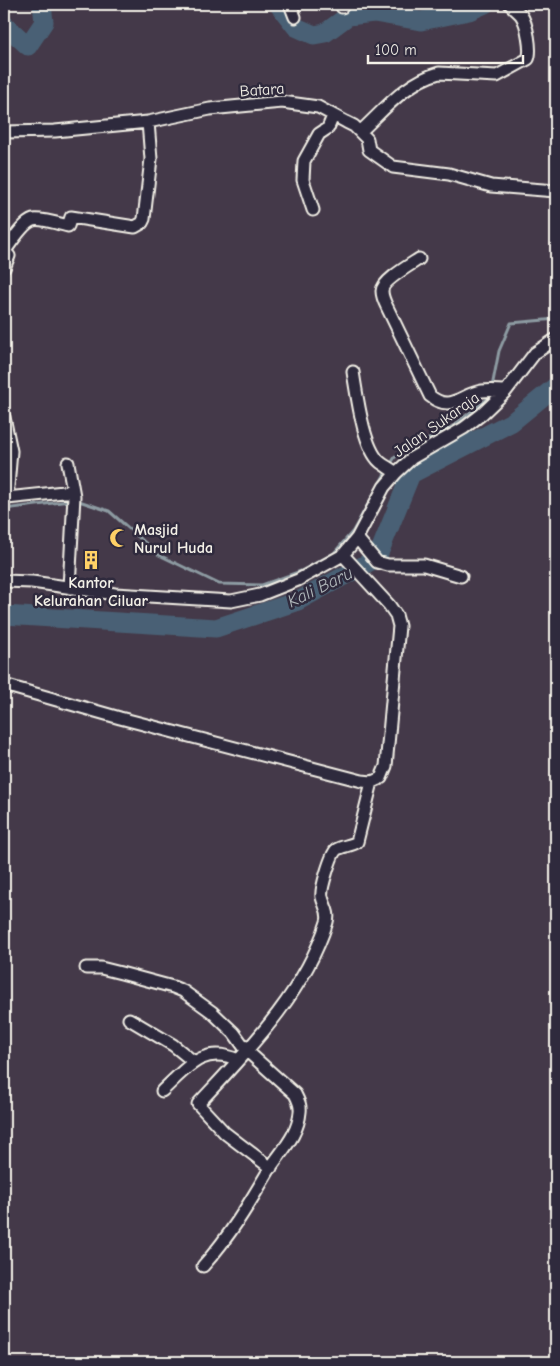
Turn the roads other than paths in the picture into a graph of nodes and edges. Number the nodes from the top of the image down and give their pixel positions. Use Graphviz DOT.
graph roads {
  1 [pos="290,4"];
  2 [pos="510,4"];
  3 [pos="294,17"];
  4 [pos="333,116"];
  5 [pos="148,122"];
  6 [pos="4,132"];
  7 [pos="360,132"];
  8 [pos="556,191"];
  9 [pos="313,210"];
  10 [pos="6,253"];
  11 [pos="419,259"];
  12 [pos="4,268"];
  13 [pos="556,339"];
  14 [pos="353,372"];
  15 [pos="501,391"];
  16 [pos="4,417"];
  17 [pos="68,463"];
  18 [pos="394,471"];
  19 [pos="74,497"];
  20 [pos="357,538"];
  21 [pos="347,559"];
  22 [pos="461,576"];
  23 [pos="4,581"];
  24 [pos="70,588"];
  25 [pos="4,685"];
  26 [pos="372,782"];
  27 [pos="86,968"];
  28 [pos="129,1019"];
  29 [pos="247,1051"];
  30 [pos="238,1060"];
  31 [pos="194,1062"];
  32 [pos="162,1091"];
  33 [pos="270,1168"];
  34 [pos="203,1266"];
  1 -- 3 [label="street"];
  2 -- 7 [label="street"];
  4 -- 5 [label="street, Batara"];
  4 -- 7 [label="street, Batara"];
  4 -- 9 [label="street"];
  5 -- 6 [label="street, Batara"];
  5 -- 10 [label="street"];
  7 -- 8 [label="street, Batara"];
  10 -- 12 [label="street"];
  11 -- 15 [label="street"];
  13 -- 15 [label="street, Jalan Sukaraja"];
  14 -- 18 [label="street"];
  15 -- 18 [label="street, Jalan Sukaraja"];
  16 -- 19 [label="street"];
  17 -- 19 [label="street"];
  18 -- 20 [label="street, Jalan Sukaraja"];
  19 -- 24 [label="street"];
  20 -- 21 [label="street, Jalan Sukaraja"];
  20 -- 22 [label="street"];
  21 -- 24 [label="street, Jalan Sukaraja"];
  21 -- 26 [label="street"];
  23 -- 24 [label="street, Jalan Sukaraja"];
  25 -- 26 [label="street"];
  26 -- 29 [label="street"];
  27 -- 29 [label="street"];
  28 -- 31 [label="street"];
  29 -- 30 [label="street"];
  29 -- 33 [label="street"];
  30 -- 31 [label="street"];
  30 -- 33 [label="street"];
  31 -- 32 [label="street"];
  33 -- 34 [label="street"];
}
